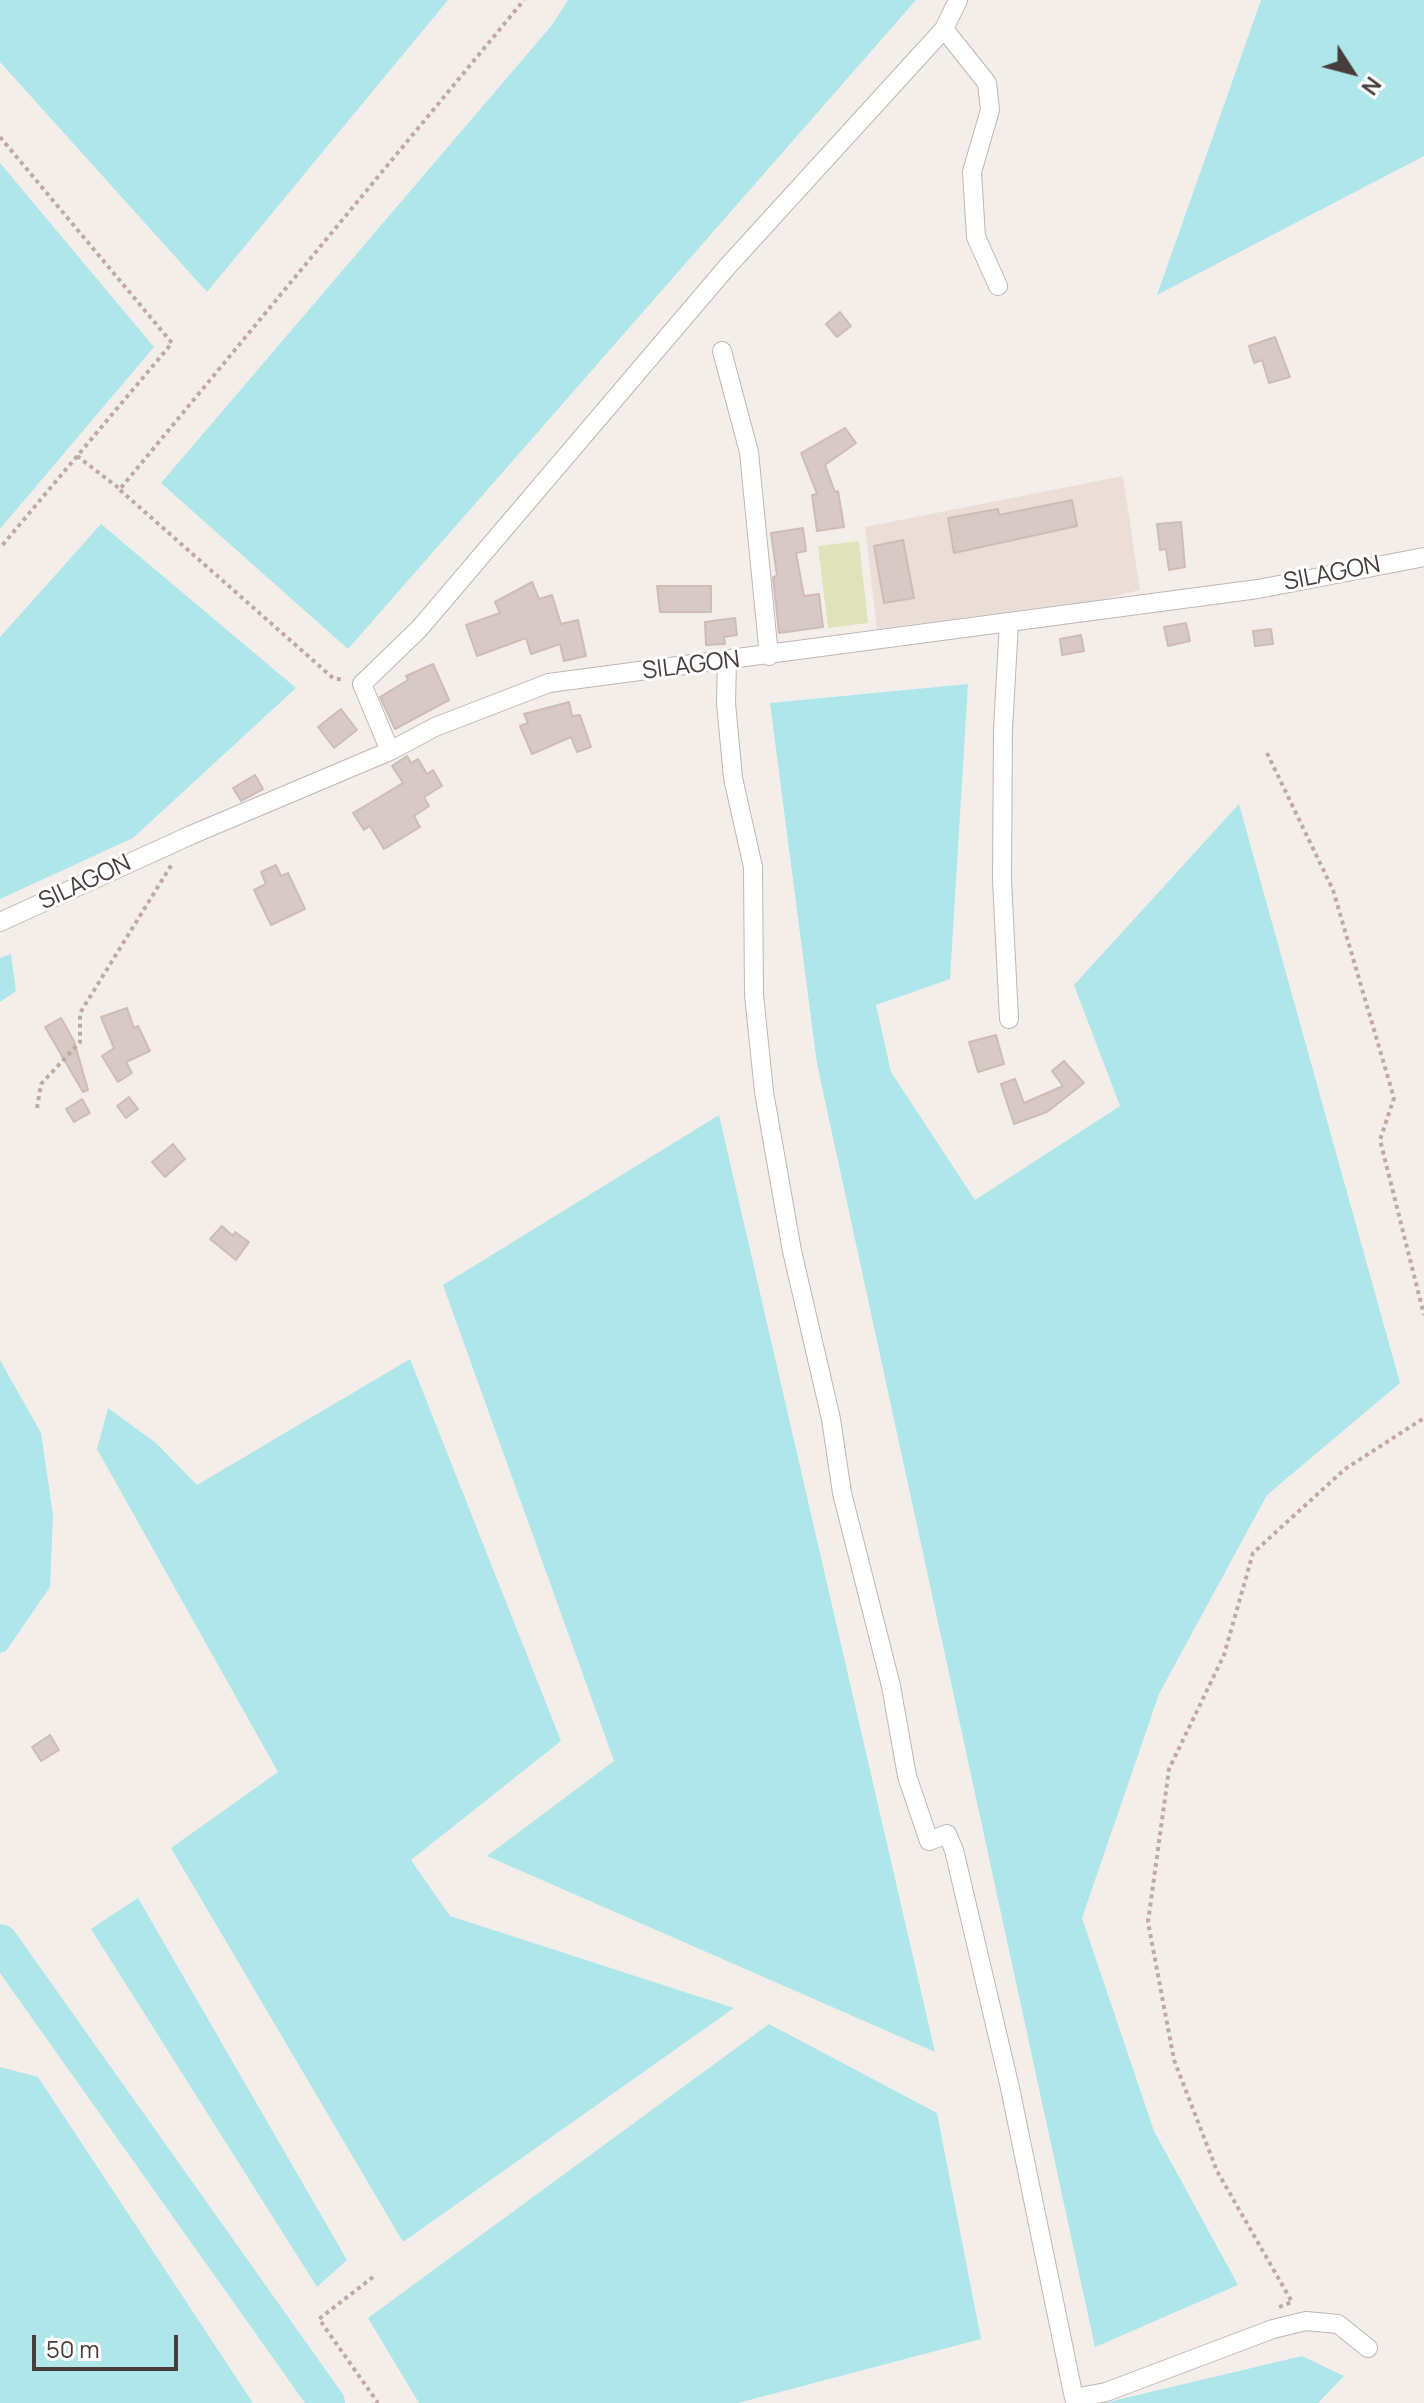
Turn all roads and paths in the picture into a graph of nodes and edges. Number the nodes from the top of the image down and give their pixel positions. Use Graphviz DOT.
graph roads {
  1 [pos="524,0"];
  2 [pos="958,0"];
  3 [pos="944,29"];
  4 [pos="0,137"];
  5 [pos="998,286"];
  6 [pos="722,351"];
  7 [pos="77,456"];
  8 [pos="120,489"];
  9 [pos="0,548"];
  10 [pos="1424,557"];
  11 [pos="1009,623"];
  12 [pos="769,656"];
  13 [pos="727,662"];
  14 [pos="362,684"];
  15 [pos="390,751"];
  16 [pos="1267,753"];
  17 [pos="174,861"];
  18 [pos="0,922"];
  19 [pos="1009,1019"];
  20 [pos="37,1108"];
  21 [pos="1424,1315"];
  22 [pos="1424,1418"];
  23 [pos="373,2277"];
  24 [pos="1277,2307"];
  25 [pos="1368,2348"];
  26 [pos="378,2403"];
  1 -- 8 [label="path"];
  2 -- 3 [label="street"];
  3 -- 5 [label="street"];
  3 -- 14 [label="street"];
  4 -- 7 [label="path"];
  6 -- 12 [label="street"];
  7 -- 8 [label="path"];
  7 -- 9 [label="path"];
  8 -- 14 [label="path"];
  10 -- 11 [label="street, SILAGON"];
  11 -- 12 [label="street, SILAGON"];
  11 -- 19 [label="street"];
  12 -- 13 [label="street, SILAGON"];
  13 -- 15 [label="street, SILAGON"];
  13 -- 25 [label="street"];
  14 -- 15 [label="street"];
  15 -- 18 [label="street, SILAGON"];
  16 -- 21 [label="path"];
  17 -- 20 [label="path"];
  22 -- 24 [label="path"];
  23 -- 26 [label="path"];
}
